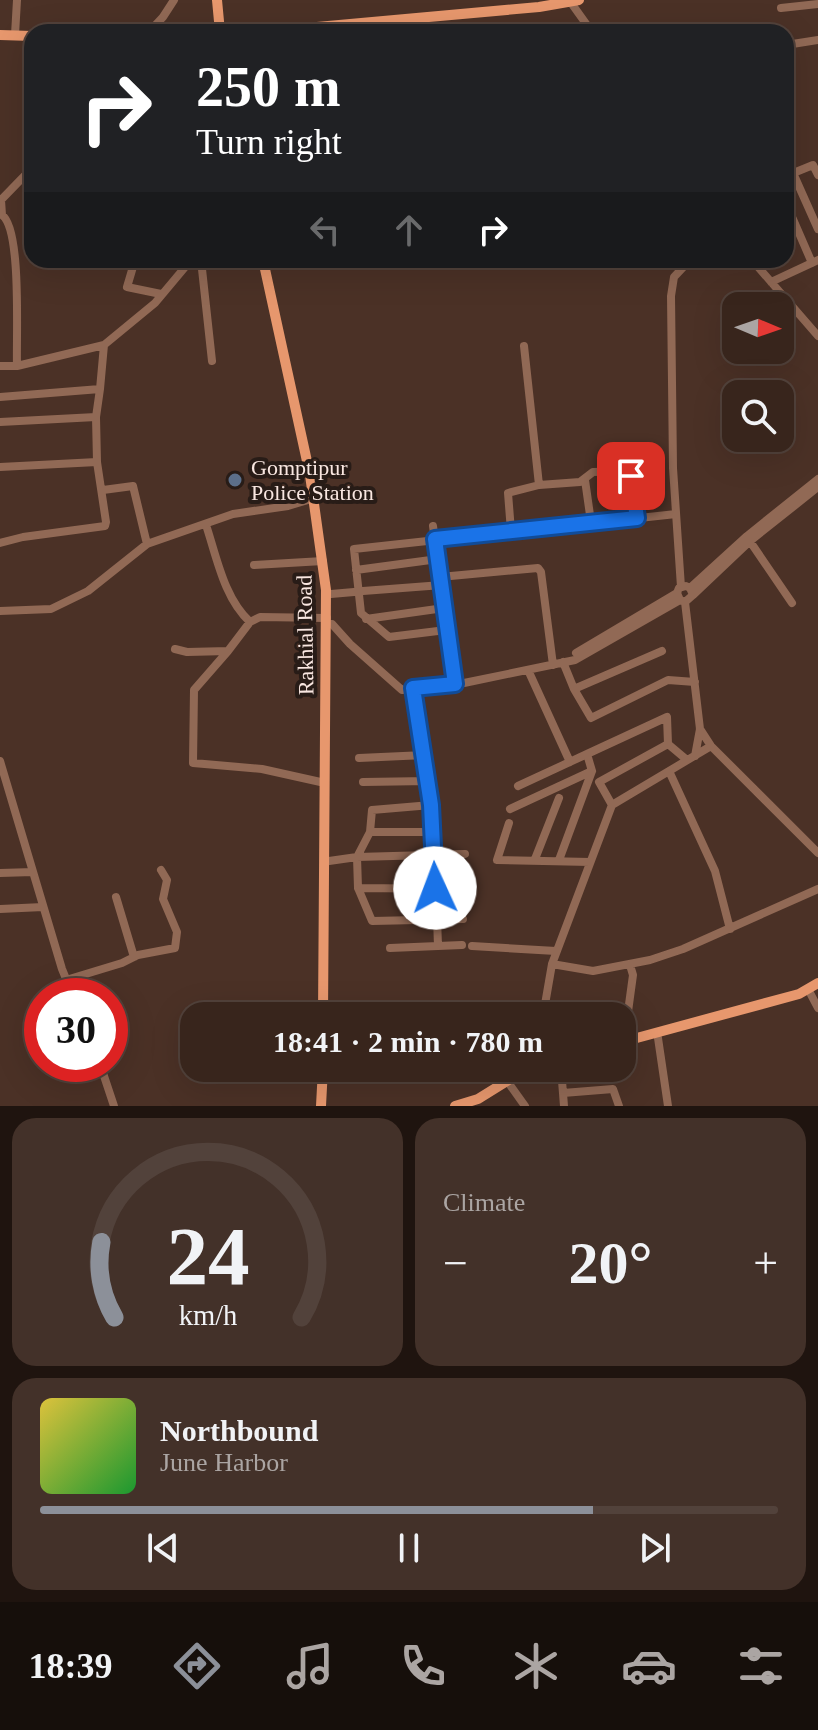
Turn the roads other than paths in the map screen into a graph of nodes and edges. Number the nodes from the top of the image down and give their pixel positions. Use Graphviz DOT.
graph roads {
  1 [pos="17,0"];
  2 [pos="174,0"];
  3 [pos="217,0"];
  4 [pos="573,1"];
  5 [pos="818,4"];
  6 [pos="781,8"];
  7 [pos="163,17"];
  8 [pos="156,24"];
  9 [pos="163,24"];
  10 [pos="219,24"];
  11 [pos="389,24"];
  12 [pos="587,24"];
  13 [pos="0,35"];
  14 [pos="15,35"];
  15 [pos="24,36"];
  16 [pos="818,40"];
  17 [pos="794,44"];
  18 [pos="794,172"];
  19 [pos="818,175"];
  20 [pos="24,176"];
  21 [pos="794,182"];
  22 [pos="4,218"];
  23 [pos="794,219"];
  24 [pos="818,229"];
  25 [pos="815,261"];
  26 [pos="133,268"];
  27 [pos="184,268"];
  28 [pos="202,268"];
  29 [pos="267,268"];
  30 [pos="677,268"];
  31 [pos="682,268"];
  32 [pos="759,268"];
  33 [pos="679,271"];
  34 [pos="771,282"];
  35 [pos="161,294"];
  36 [pos="818,336"];
  37 [pos="104,345"];
  38 [pos="524,346"];
  39 [pos="212,361"];
  40 [pos="0,366"];
  41 [pos="17,366"];
  42 [pos="100,389"];
  43 [pos="0,397"];
  44 [pos="96,417"];
  45 [pos="0,422"];
  46 [pos="97,462"];
  47 [pos="0,467"];
  48 [pos="818,479"];
  49 [pos="585,480"];
  50 [pos="539,485"];
  51 [pos="818,487"];
  52 [pos="103,490"];
  53 [pos="316,498"];
  54 [pos="676,514"];
  55 [pos="637,518"];
  56 [pos="591,522"];
  57 [pos="206,525"];
  58 [pos="433,526"];
  59 [pos="511,531"];
  60 [pos="748,538"];
  61 [pos="435,539"];
  62 [pos="0,543"];
  63 [pos="147,544"];
  64 [pos="438,559"];
  65 [pos="323,561"];
  66 [pos="254,565"];
  67 [pos="356,570"];
  68 [pos="441,581"];
  69 [pos="331,594"];
  70 [pos="684,594"];
  71 [pos="792,603"];
  72 [pos="444,608"];
  73 [pos="0,611"];
  74 [pos="366,619"];
  75 [pos="250,622"];
  76 [pos="329,622"];
  77 [pos="446,630"];
  78 [pos="175,649"];
  79 [pos="228,651"];
  80 [pos="662,651"];
  81 [pos="562,662"];
  82 [pos="528,670"];
  83 [pos="695,682"];
  84 [pos="455,684"];
  85 [pos="413,688"];
  86 [pos="574,689"];
  87 [pos="700,729"];
  88 [pos="668,744"];
  89 [pos="711,746"];
  90 [pos="587,754"];
  91 [pos="425,755"];
  92 [pos="359,758"];
  93 [pos="691,758"];
  94 [pos="0,761"];
  95 [pos="570,762"];
  96 [pos="592,771"];
  97 [pos="669,771"];
  98 [pos="428,781"];
  99 [pos="363,782"];
  100 [pos="599,782"];
  101 [pos="325,783"];
  102 [pos="518,786"];
  103 [pos="559,798"];
  104 [pos="431,805"];
  105 [pos="612,805"];
  106 [pos="510,809"];
  107 [pos="509,823"];
  108 [pos="370,832"];
  109 [pos="434,832"];
  110 [pos="818,853"];
  111 [pos="465,854"];
  112 [pos="433,856"];
  113 [pos="357,857"];
  114 [pos="535,859"];
  115 [pos="559,860"];
  116 [pos="329,861"];
  117 [pos="590,862"];
  118 [pos="161,870"];
  119 [pos="33,872"];
  120 [pos="0,873"];
  121 [pos="358,888"];
  122 [pos="435,888"];
  123 [pos="461,889"];
  124 [pos="818,889"];
  125 [pos="116,897"];
  126 [pos="43,907"];
  127 [pos="0,909"];
  128 [pos="436,919"];
  129 [pos="463,919"];
  130 [pos="730,929"];
  131 [pos="438,946"];
  132 [pos="390,948"];
  133 [pos="556,951"];
  134 [pos="134,957"];
  135 [pos="552,964"];
  136 [pos="630,965"];
  137 [pos="65,978"];
  138 [pos="72,978"];
  139 [pos="815,988"];
  140 [pos="325,1002"];
  141 [pos="328,1002"];
  142 [pos="546,1002"];
  143 [pos="629,1002"];
  144 [pos="818,1008"];
  145 [pos="658,1038"];
  146 [pos="636,1040"];
  147 [pos="636,1042"];
  148 [pos="106,1082"];
  149 [pos="325,1082"];
  150 [pos="514,1082"];
  151 [pos="515,1082"];
  152 [pos="562,1082"];
  153 [pos="510,1085"];
  154 [pos="563,1093"];
  155 [pos="478,1103"];
  156 [pos="114,1106"];
  157 [pos="324,1106"];
  158 [pos="457,1106"];
  159 [pos="525,1106"];
  160 [pos="564,1106"];
  161 [pos="619,1106"];
  162 [pos="668,1106"];
  1 -- 14 [label="street"];
  2 -- 7 [label="street"];
  3 -- 10 [label="main road"];
  4 -- 11 [label="main road"];
  4 -- 12 [label="street"];
  5 -- 6 [label="street"];
  7 -- 8 [label="street"];
  7 -- 9 [label="street"];
  13 -- 14 [label="main road"];
  14 -- 15 [label="main road"];
  16 -- 17 [label="street"];
  18 -- 19 [label="street"];
  20 -- 22 [label="street"];
  21 -- 24 [label="street"];
  22 -- 41 [label="street"];
  23 -- 25 [label="street"];
  25 -- 34 [label="street"];
  26 -- 35 [label="street"];
  27 -- 35 [label="street"];
  28 -- 39 [label="street"];
  29 -- 53 [label="main road, Rakhial Road"];
  30 -- 33 [label="street"];
  31 -- 33 [label="street"];
  32 -- 34 [label="street"];
  33 -- 54 [label="street"];
  34 -- 36 [label="street"];
  35 -- 37 [label="street"];
  37 -- 41 [label="street"];
  37 -- 42 [label="street"];
  38 -- 50 [label="street"];
  40 -- 41 [label="street"];
  42 -- 43 [label="street"];
  42 -- 44 [label="street"];
  44 -- 45 [label="street"];
  44 -- 46 [label="street"];
  46 -- 47 [label="street"];
  46 -- 52 [label="street"];
  48 -- 60 [label="street"];
  49 -- 50 [label="street"];
  49 -- 55 [label="street"];
  49 -- 56 [label="street"];
  50 -- 59 [label="street"];
  51 -- 60 [label="street"];
  52 -- 62 [label="street"];
  52 -- 63 [label="street"];
  53 -- 57 [label="street"];
  53 -- 65 [label="main road, Rakhial Road"];
  53 -- 69 [label="main road, Rakhial Road"];
  54 -- 55 [label="street"];
  54 -- 70 [label="street"];
  55 -- 56 [label="street"];
  56 -- 59 [label="street"];
  57 -- 63 [label="street"];
  57 -- 75 [label="street"];
  58 -- 61 [label="street"];
  59 -- 61 [label="street"];
  60 -- 70 [label="street"];
  60 -- 71 [label="street"];
  61 -- 64 [label="street"];
  61 -- 67 [label="street"];
  63 -- 73 [label="street"];
  64 -- 67 [label="street"];
  64 -- 68 [label="street"];
  65 -- 66 [label="street"];
  65 -- 76 [label="main road, Rakhial Road"];
  67 -- 74 [label="street"];
  68 -- 69 [label="street"];
  68 -- 72 [label="street"];
  68 -- 81 [label="street"];
  69 -- 76 [label="main road, Rakhial Road"];
  70 -- 81 [label="street"];
  70 -- 83 [label="street"];
  72 -- 74 [label="street"];
  72 -- 77 [label="street"];
  74 -- 77 [label="street"];
  75 -- 76 [label="street"];
  75 -- 79 [label="street"];
  76 -- 85 [label="street"];
  76 -- 101 [label="main road, Rakhial Road"];
  76 -- 116 [label="main road, Rakhial Road"];
  77 -- 84 [label="street"];
  78 -- 79 [label="street"];
  79 -- 101 [label="street"];
  80 -- 86 [label="street"];
  81 -- 82 [label="street"];
  81 -- 86 [label="street"];
  82 -- 84 [label="street"];
  82 -- 95 [label="street"];
  83 -- 86 [label="street"];
  83 -- 87 [label="street"];
  84 -- 85 [label="street"];
  85 -- 91 [label="street"];
  87 -- 89 [label="street"];
  87 -- 93 [label="street"];
  88 -- 90 [label="street"];
  88 -- 93 [label="street"];
  88 -- 100 [label="street"];
  89 -- 93 [label="street"];
  89 -- 110 [label="street"];
  90 -- 95 [label="street"];
  90 -- 96 [label="street"];
  91 -- 92 [label="street"];
  91 -- 98 [label="street"];
  93 -- 97 [label="street"];
  94 -- 119 [label="street"];
  95 -- 102 [label="street"];
  96 -- 100 [label="street"];
  96 -- 106 [label="street"];
  96 -- 115 [label="street"];
  97 -- 105 [label="street"];
  97 -- 130 [label="street"];
  98 -- 99 [label="street"];
  98 -- 104 [label="street"];
  100 -- 105 [label="street"];
  101 -- 140 [label="main road, Rakhial Road"];
  103 -- 114 [label="street"];
  104 -- 108 [label="street"];
  104 -- 109 [label="street"];
  105 -- 117 [label="street"];
  107 -- 114 [label="street"];
  108 -- 109 [label="street"];
  108 -- 113 [label="street"];
  109 -- 112 [label="street"];
  111 -- 112 [label="street"];
  112 -- 113 [label="street"];
  112 -- 122 [label="street"];
  113 -- 116 [label="street"];
  113 -- 121 [label="street"];
  114 -- 115 [label="street"];
  115 -- 117 [label="street"];
  116 -- 141 [label="main road, Rakhial Road"];
  117 -- 133 [label="street"];
  118 -- 134 [label="street"];
  119 -- 120 [label="street"];
  119 -- 126 [label="street"];
  121 -- 122 [label="street"];
  121 -- 128 [label="street"];
  122 -- 123 [label="street"];
  122 -- 128 [label="street"];
  124 -- 130 [label="street"];
  125 -- 134 [label="street"];
  126 -- 127 [label="street"];
  126 -- 137 [label="street"];
  128 -- 129 [label="street"];
  128 -- 131 [label="street"];
  130 -- 136 [label="street"];
  131 -- 132 [label="street"];
  131 -- 133 [label="street"];
  133 -- 135 [label="street"];
  134 -- 138 [label="street"];
  135 -- 136 [label="street"];
  135 -- 142 [label="street"];
  136 -- 143 [label="street"];
  139 -- 144 [label="street"];
  139 -- 145 [label="main road"];
  139 -- 146 [label="main road"];
  145 -- 147 [label="main road"];
  145 -- 162 [label="street"];
  148 -- 156 [label="street"];
  149 -- 157 [label="main road"];
  150 -- 155 [label="main road"];
  151 -- 153 [label="main road"];
  152 -- 154 [label="street"];
  153 -- 155 [label="main road"];
  153 -- 159 [label="street"];
  154 -- 160 [label="street"];
  154 -- 161 [label="street"];
  155 -- 158 [label="main road"];
}
